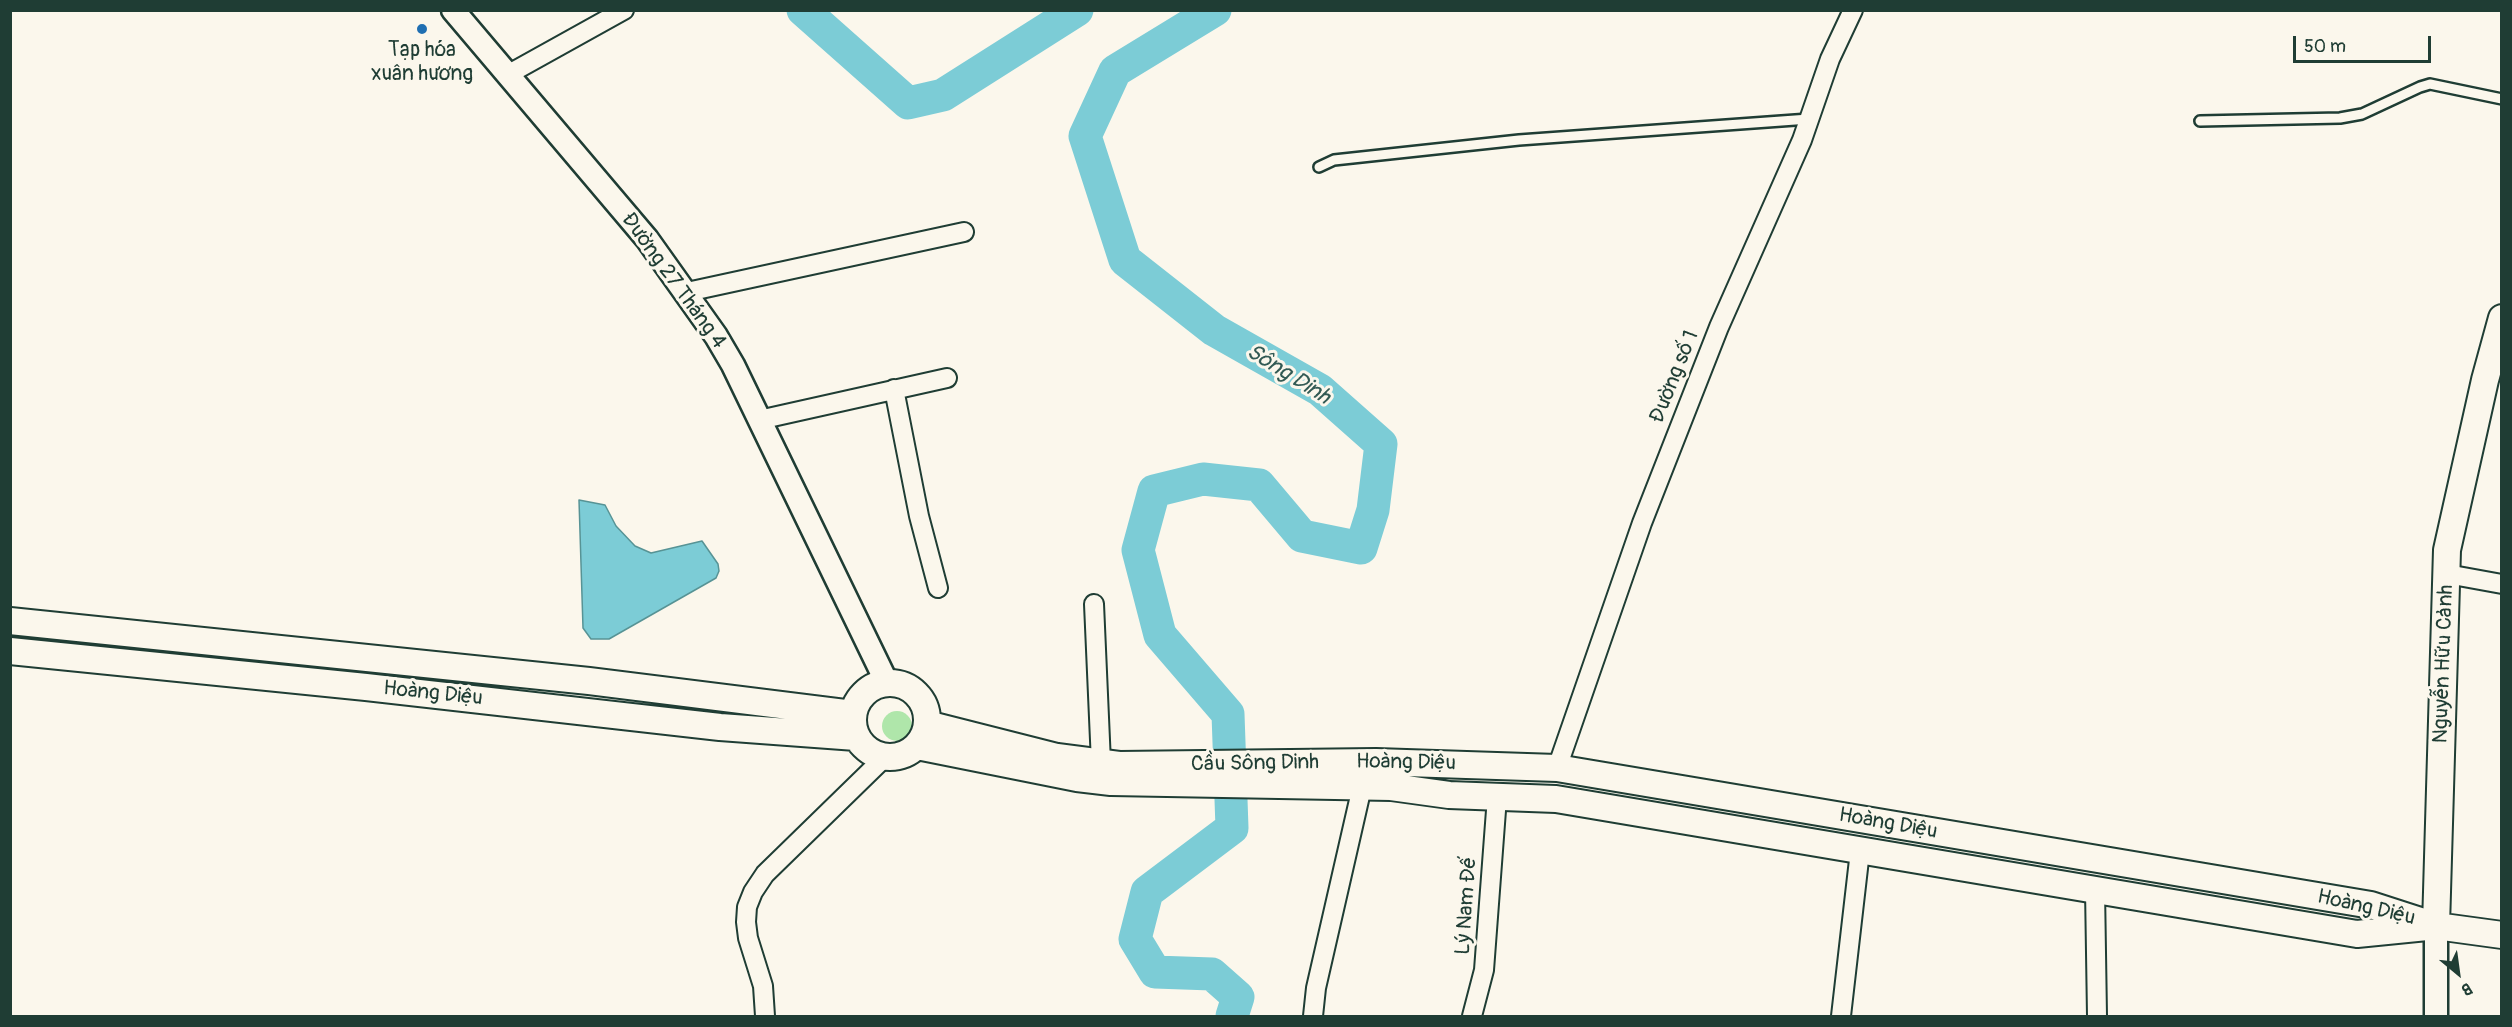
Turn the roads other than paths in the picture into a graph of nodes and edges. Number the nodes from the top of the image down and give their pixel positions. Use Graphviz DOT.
graph roads {
  1 [pos="453,10"];
  2 [pos="624,10"];
  3 [pos="1853,10"];
  4 [pos="507,75"];
  5 [pos="2502,99"];
  6 [pos="1809,119"];
  7 [pos="2200,121"];
  8 [pos="1319,167"];
  9 [pos="964,232"];
  10 [pos="687,292"];
  11 [pos="2502,318"];
  12 [pos="947,378"];
  13 [pos="894,389"];
  14 [pos="759,420"];
  15 [pos="2447,574"];
  16 [pos="2502,584"];
  17 [pos="938,588"];
  18 [pos="1094,604"];
  19 [pos="10,621"];
  20 [pos="10,651"];
  21 [pos="887,683"];
  22 [pos="855,726"];
  23 [pos="922,735"];
  24 [pos="885,758"];
  25 [pos="1101,763"];
  26 [pos="1557,768"];
  27 [pos="1180,775"];
  28 [pos="1328,775"];
  29 [pos="1362,787"];
  30 [pos="1497,797"];
  31 [pos="1893,824"];
  32 [pos="1860,851"];
  33 [pos="1887,854"];
  34 [pos="2095,890"];
  35 [pos="2436,926"];
  36 [pos="2502,935"];
  37 [pos="765,1017"];
  38 [pos="1313,1017"];
  39 [pos="1472,1017"];
  40 [pos="1841,1017"];
  41 [pos="2097,1017"];
  42 [pos="2436,1017"];
  1 -- 4 [label="street, Đường 27 Tháng 4"];
  2 -- 4 [label="street"];
  3 -- 6 [label="street, Đường số 1"];
  4 -- 10 [label="street, Đường 27 Tháng 4"];
  5 -- 7 [label="lane"];
  6 -- 8 [label="lane"];
  6 -- 26 [label="street, Đường số 1"];
  9 -- 10 [label="street"];
  10 -- 14 [label="street, Đường 27 Tháng 4"];
  11 -- 15 [label="main road, Nguyễn Hữu Cảnh"];
  12 -- 13 [label="street"];
  13 -- 14 [label="street"];
  13 -- 17 [label="street"];
  14 -- 21 [label="street, Đường 27 Tháng 4"];
  15 -- 16 [label="street"];
  15 -- 35 [label="main road, Nguyễn Hữu Cảnh"];
  18 -- 25 [label="street"];
  19 -- 22 [label="main road, Hoàng Diệu"];
  20 -- 22 [label="main road, Hoàng Diệu"];
  21 -- 22 [label="main road"];
  21 -- 23 [label="main road"];
  22 -- 24 [label="main road"];
  23 -- 24 [label="main road"];
  23 -- 25 [label="main road"];
  23 -- 27 [label="main road"];
  24 -- 37 [label="street"];
  25 -- 27 [label="main road"];
  26 -- 28 [label="main road, Hoàng Diệu"];
  26 -- 31 [label="main road, Hoàng Diệu"];
  27 -- 28 [label="main road, Cầu Sông Dinh"];
  28 -- 29 [label="main road, Hoàng Diệu"];
  29 -- 30 [label="main road, Hoàng Diệu"];
  29 -- 38 [label="street"];
  30 -- 32 [label="main road, Hoàng Diệu"];
  30 -- 39 [label="street, Lý Nam Đế"];
  31 -- 33 [label="main road"];
  31 -- 35 [label="main road, Hoàng Diệu"];
  32 -- 33 [label="main road, Hoàng Diệu"];
  32 -- 40 [label="street"];
  33 -- 34 [label="main road, Hoàng Diệu"];
  34 -- 35 [label="main road, Hoàng Diệu"];
  34 -- 41 [label="street"];
  35 -- 36 [label="main road"];
  35 -- 42 [label="street, Nguyễn Hữu Cảnh"];
}
